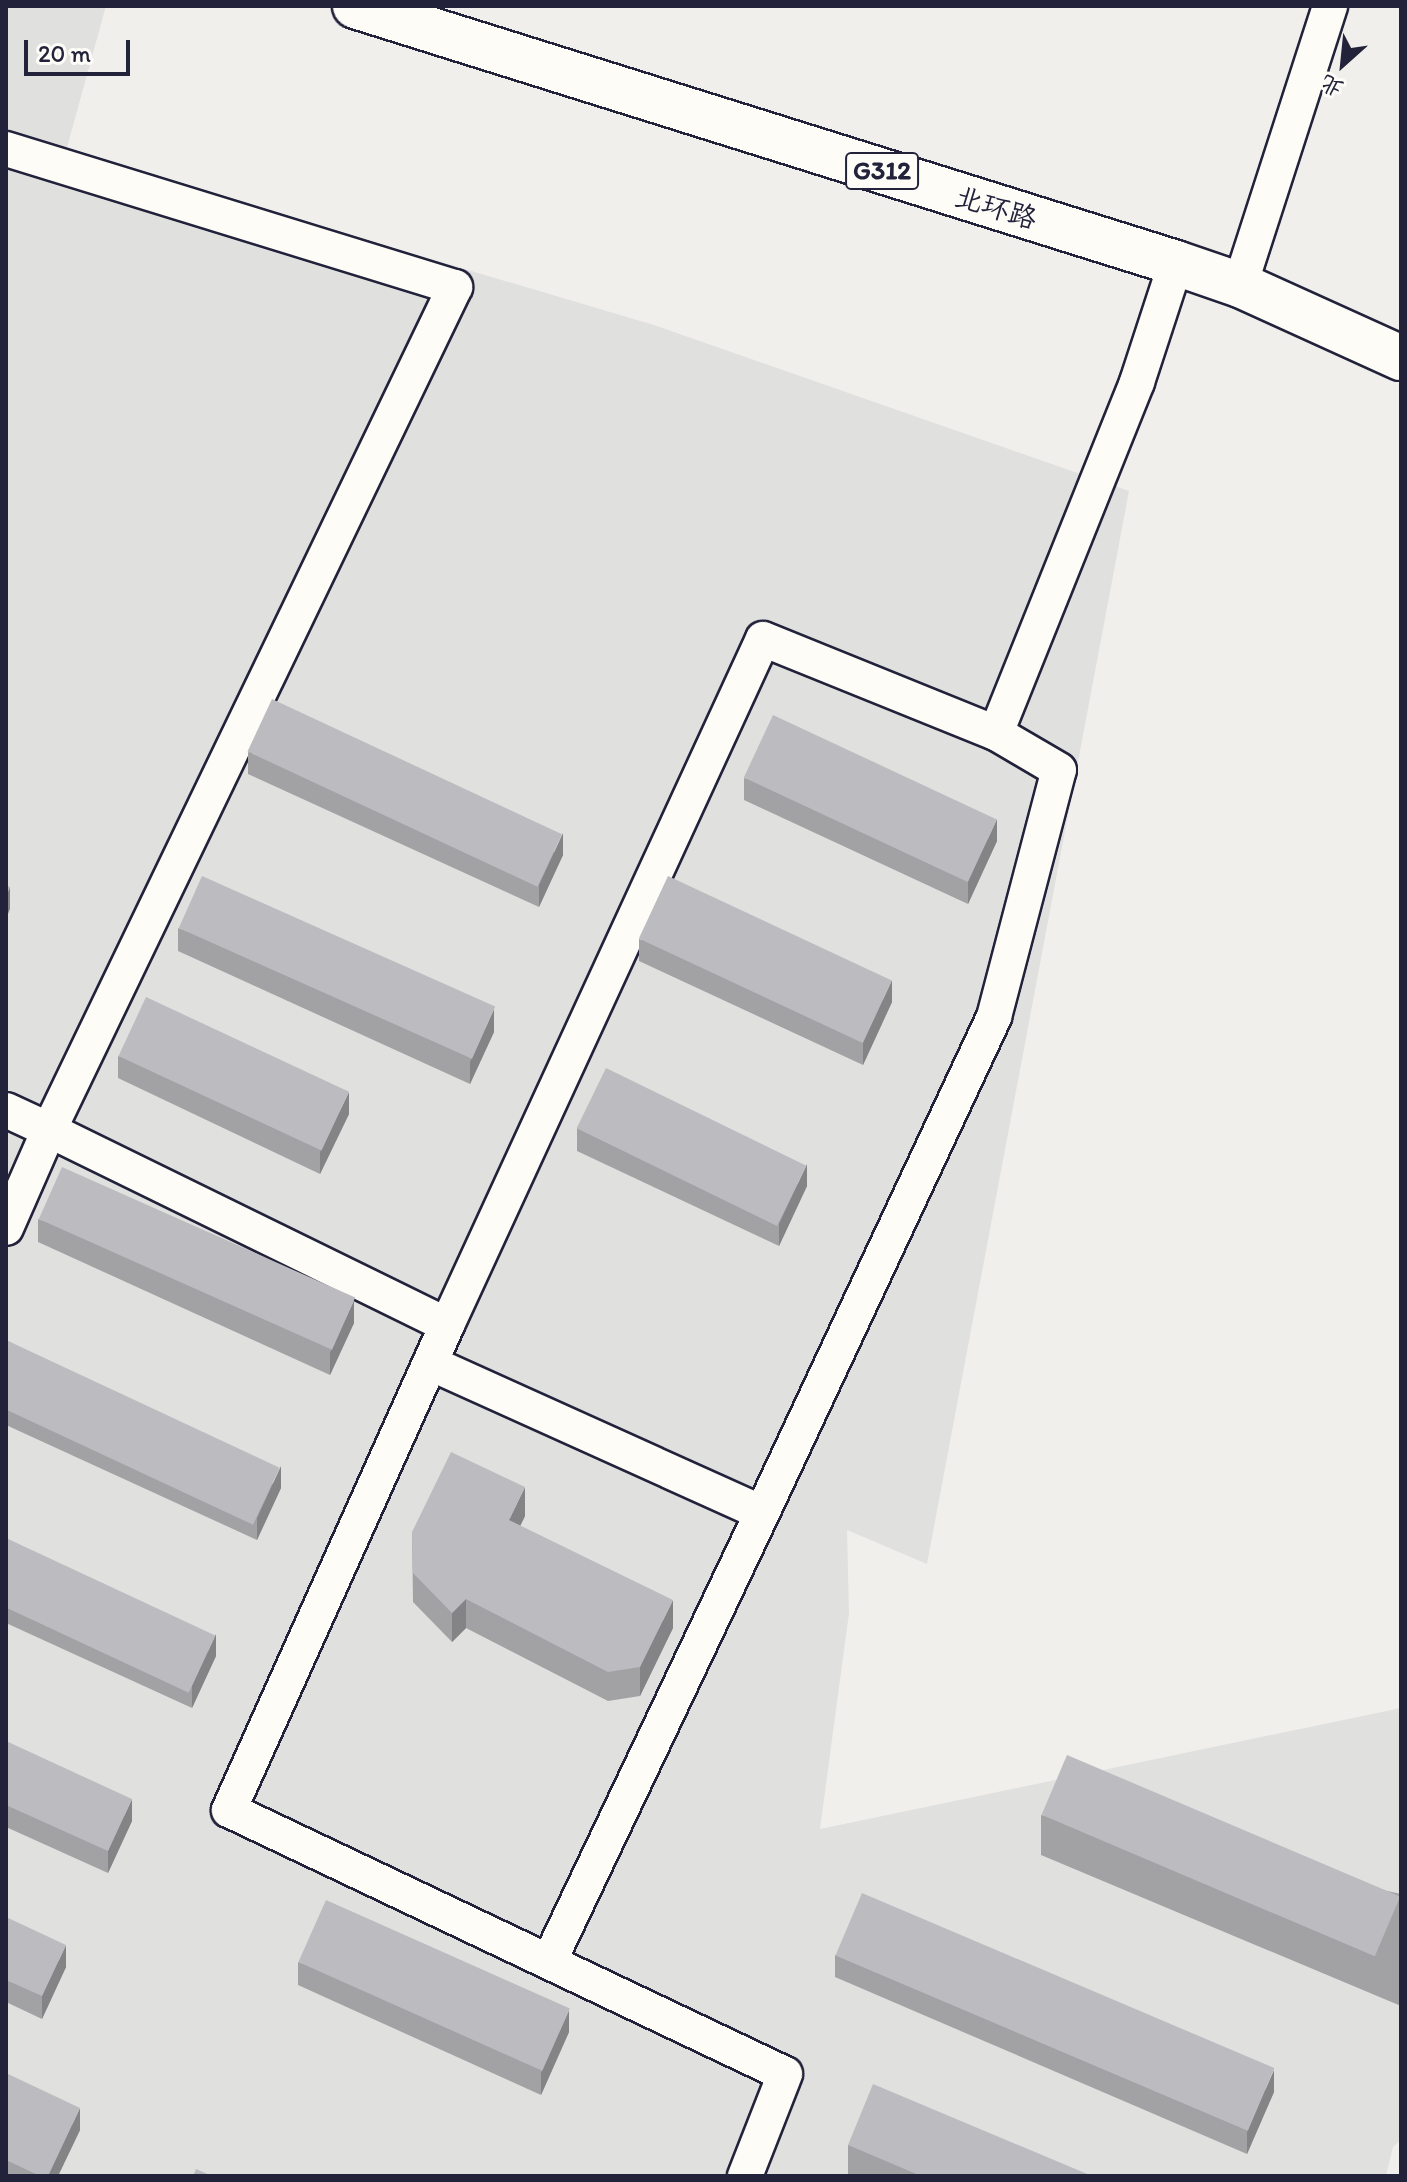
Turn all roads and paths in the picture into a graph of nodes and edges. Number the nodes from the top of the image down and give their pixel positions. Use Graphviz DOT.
graph roads {
  1 [pos="355,6"];
  2 [pos="1330,6"];
  3 [pos="6,149"];
  4 [pos="1176,263"];
  5 [pos="1240,285"];
  6 [pos="1401,358"];
  7 [pos="996,733"];
  8 [pos="6,1110"];
  9 [pos="49,1130"];
  10 [pos="6,1228"];
  11 [pos="447,1325"];
  12 [pos="430,1363"];
  13 [pos="762,1513"];
  14 [pos="549,1962"];
  15 [pos="745,2176"];
  1 -- 4 [label="main road, 北环路 / G312"];
  2 -- 5 [label="street"];
  3 -- 9 [label="street"];
  4 -- 5 [label="main road, 北环路 / G312"];
  4 -- 7 [label="street"];
  5 -- 6 [label="main road, 北环路 / G312"];
  7 -- 11 [label="street"];
  7 -- 13 [label="street"];
  8 -- 9 [label="street"];
  9 -- 10 [label="street"];
  9 -- 11 [label="street"];
  11 -- 12 [label="street"];
  12 -- 13 [label="street"];
  12 -- 14 [label="street"];
  13 -- 14 [label="street"];
  14 -- 15 [label="street"];
}
